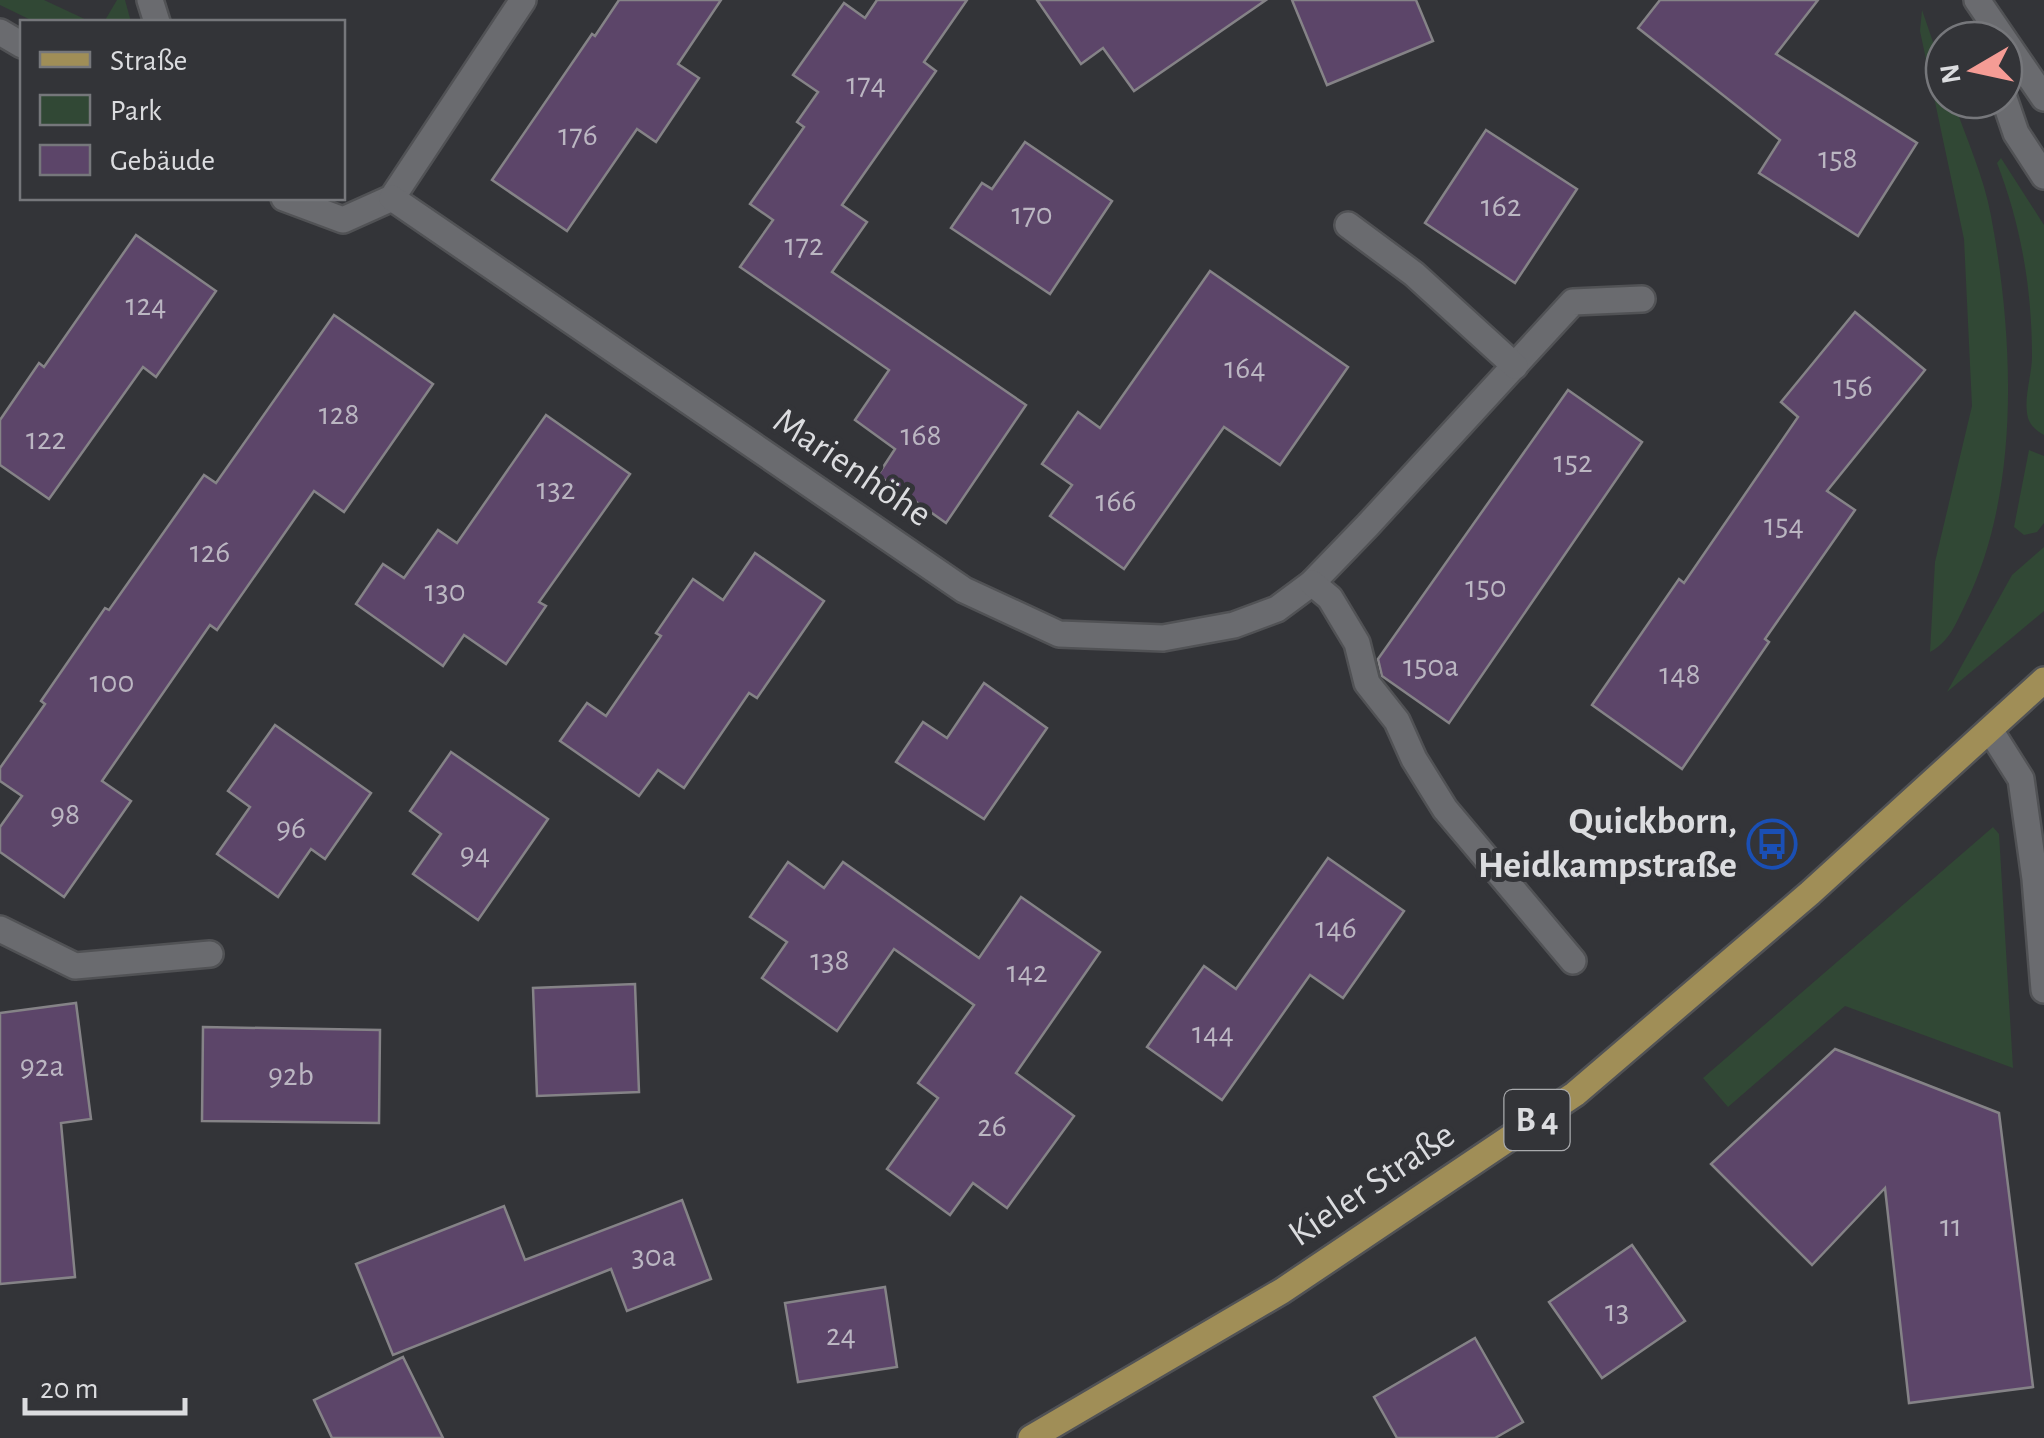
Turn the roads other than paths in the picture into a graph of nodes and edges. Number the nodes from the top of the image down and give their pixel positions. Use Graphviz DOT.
graph roads {
  1 [pos="523,0"];
  2 [pos="1974,0"];
  3 [pos="2044,98"];
  4 [pos="2012,120"];
  5 [pos="2044,176"];
  6 [pos="392,198"];
  7 [pos="289,200"];
  8 [pos="1348,225"];
  9 [pos="1642,299"];
  10 [pos="1515,366"];
  11 [pos="1312,583"];
  12 [pos="2044,680"];
  13 [pos="1990,730"];
  14 [pos="0,929"];
  15 [pos="210,954"];
  16 [pos="1573,961"];
  17 [pos="2044,990"];
  18 [pos="1030,1438"];
  1 -- 6 [label="street"];
  2 -- 3 [label="street"];
  4 -- 5 [label="street"];
  6 -- 7 [label="street"];
  6 -- 11 [label="street, Marienhöhe"];
  8 -- 10 [label="street"];
  9 -- 10 [label="street, Marienhöhe"];
  10 -- 11 [label="street, Marienhöhe"];
  11 -- 16 [label="street"];
  12 -- 13 [label="main road, Kieler Straße / B 4"];
  13 -- 17 [label="street"];
  13 -- 18 [label="main road, Kieler Straße / B 4"];
  14 -- 15 [label="street"];
}
